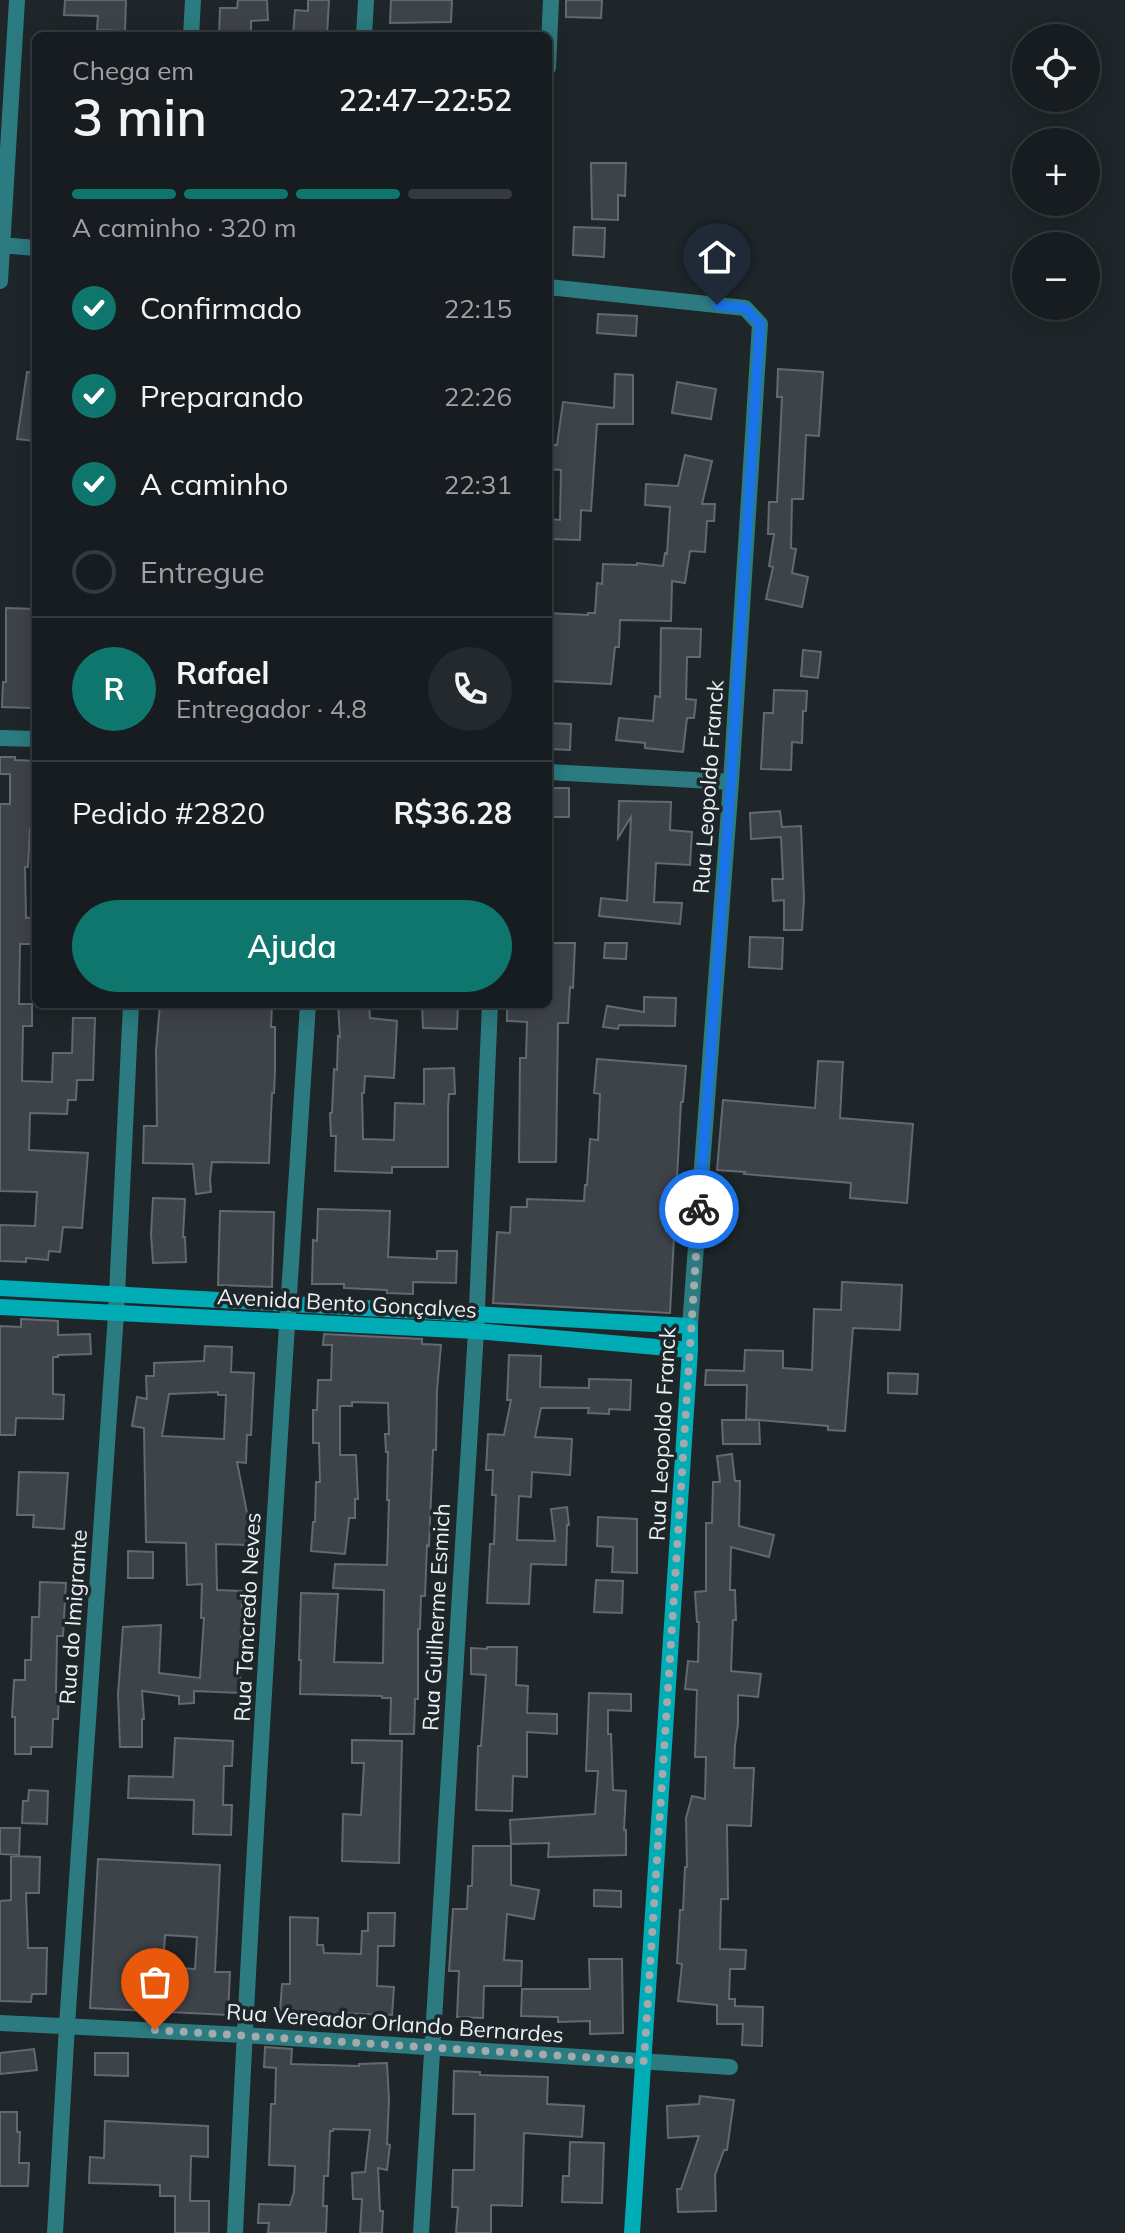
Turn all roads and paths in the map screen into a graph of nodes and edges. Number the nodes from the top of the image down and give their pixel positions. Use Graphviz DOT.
graph roads {
  1 [pos="17,0"];
  2 [pos="193,0"];
  3 [pos="366,0"];
  4 [pos="551,0"];
  5 [pos="191,32"];
  6 [pos="364,32"];
  7 [pos="550,32"];
  8 [pos="1,245"];
  9 [pos="32,248"];
  10 [pos="0,281"];
  11 [pos="552,287"];
  12 [pos="0,738"];
  13 [pos="32,739"];
  14 [pos="552,772"];
  15 [pos="731,782"];
  16 [pos="131,1008"];
  17 [pos="308,1008"];
  18 [pos="490,1008"];
  19 [pos="0,1288"];
  20 [pos="116,1294"];
  21 [pos="0,1307"];
  22 [pos="116,1314"];
  23 [pos="287,1314"];
  24 [pos="476,1323"];
  25 [pos="690,1326"];
  26 [pos="690,1350"];
  27 [pos="0,2023"];
  28 [pos="67,2025"];
  29 [pos="244,2035"];
  30 [pos="432,2048"];
  31 [pos="644,2061"];
  32 [pos="730,2067"];
  33 [pos="55,2233"];
  34 [pos="235,2233"];
  35 [pos="421,2233"];
  36 [pos="632,2233"];
  1 -- 8 [label="street"];
  2 -- 5 [label="street"];
  3 -- 6 [label="street"];
  4 -- 7 [label="street"];
  8 -- 9 [label="street"];
  8 -- 10 [label="street"];
  11 -- 15 [label="street, Rua Leopoldo Franck"];
  12 -- 13 [label="street"];
  14 -- 15 [label="street"];
  15 -- 25 [label="street, Rua Leopoldo Franck"];
  16 -- 20 [label="street, Rua do Imigrante"];
  17 -- 23 [label="street, Rua Tancredo Neves"];
  18 -- 24 [label="street, Rua Guilherme Esmich"];
  19 -- 20 [label="main road, Avenida Bento Gonçalves"];
  20 -- 22 [label="street, Rua do Imigrante"];
  20 -- 23 [label="main road, Avenida Bento Gonçalves"];
  21 -- 22 [label="main road, Avenida Bento Gonçalves"];
  22 -- 23 [label="main road, Avenida Bento Gonçalves"];
  22 -- 28 [label="street, Rua do Imigrante"];
  23 -- 24 [label="main road, Avenida Bento Gonçalves"];
  23 -- 29 [label="street, Rua Tancredo Neves"];
  24 -- 25 [label="main road, Avenida Bento Gonçalves"];
  24 -- 26 [label="main road, Avenida Bento Gonçalves"];
  24 -- 30 [label="street, Rua Guilherme Esmich"];
  25 -- 26 [label="main road, Rua Leopoldo Franck"];
  26 -- 31 [label="main road, Rua Leopoldo Franck"];
  27 -- 28 [label="street, Rua Vereador Orlando Bernardes"];
  28 -- 29 [label="street, Rua Vereador Orlando Bernardes"];
  28 -- 33 [label="street, Rua do Imigrante"];
  29 -- 30 [label="street, Rua Vereador Orlando Bernardes"];
  29 -- 34 [label="street, Rua Tancredo Neves"];
  30 -- 31 [label="street, Rua Vereador Orlando Bernardes"];
  30 -- 35 [label="street, Rua Guilherme Esmich"];
  31 -- 32 [label="street, Rua Vereador Orlando Bernardes"];
  31 -- 36 [label="main road, Rua Leopoldo Franck"];
}
